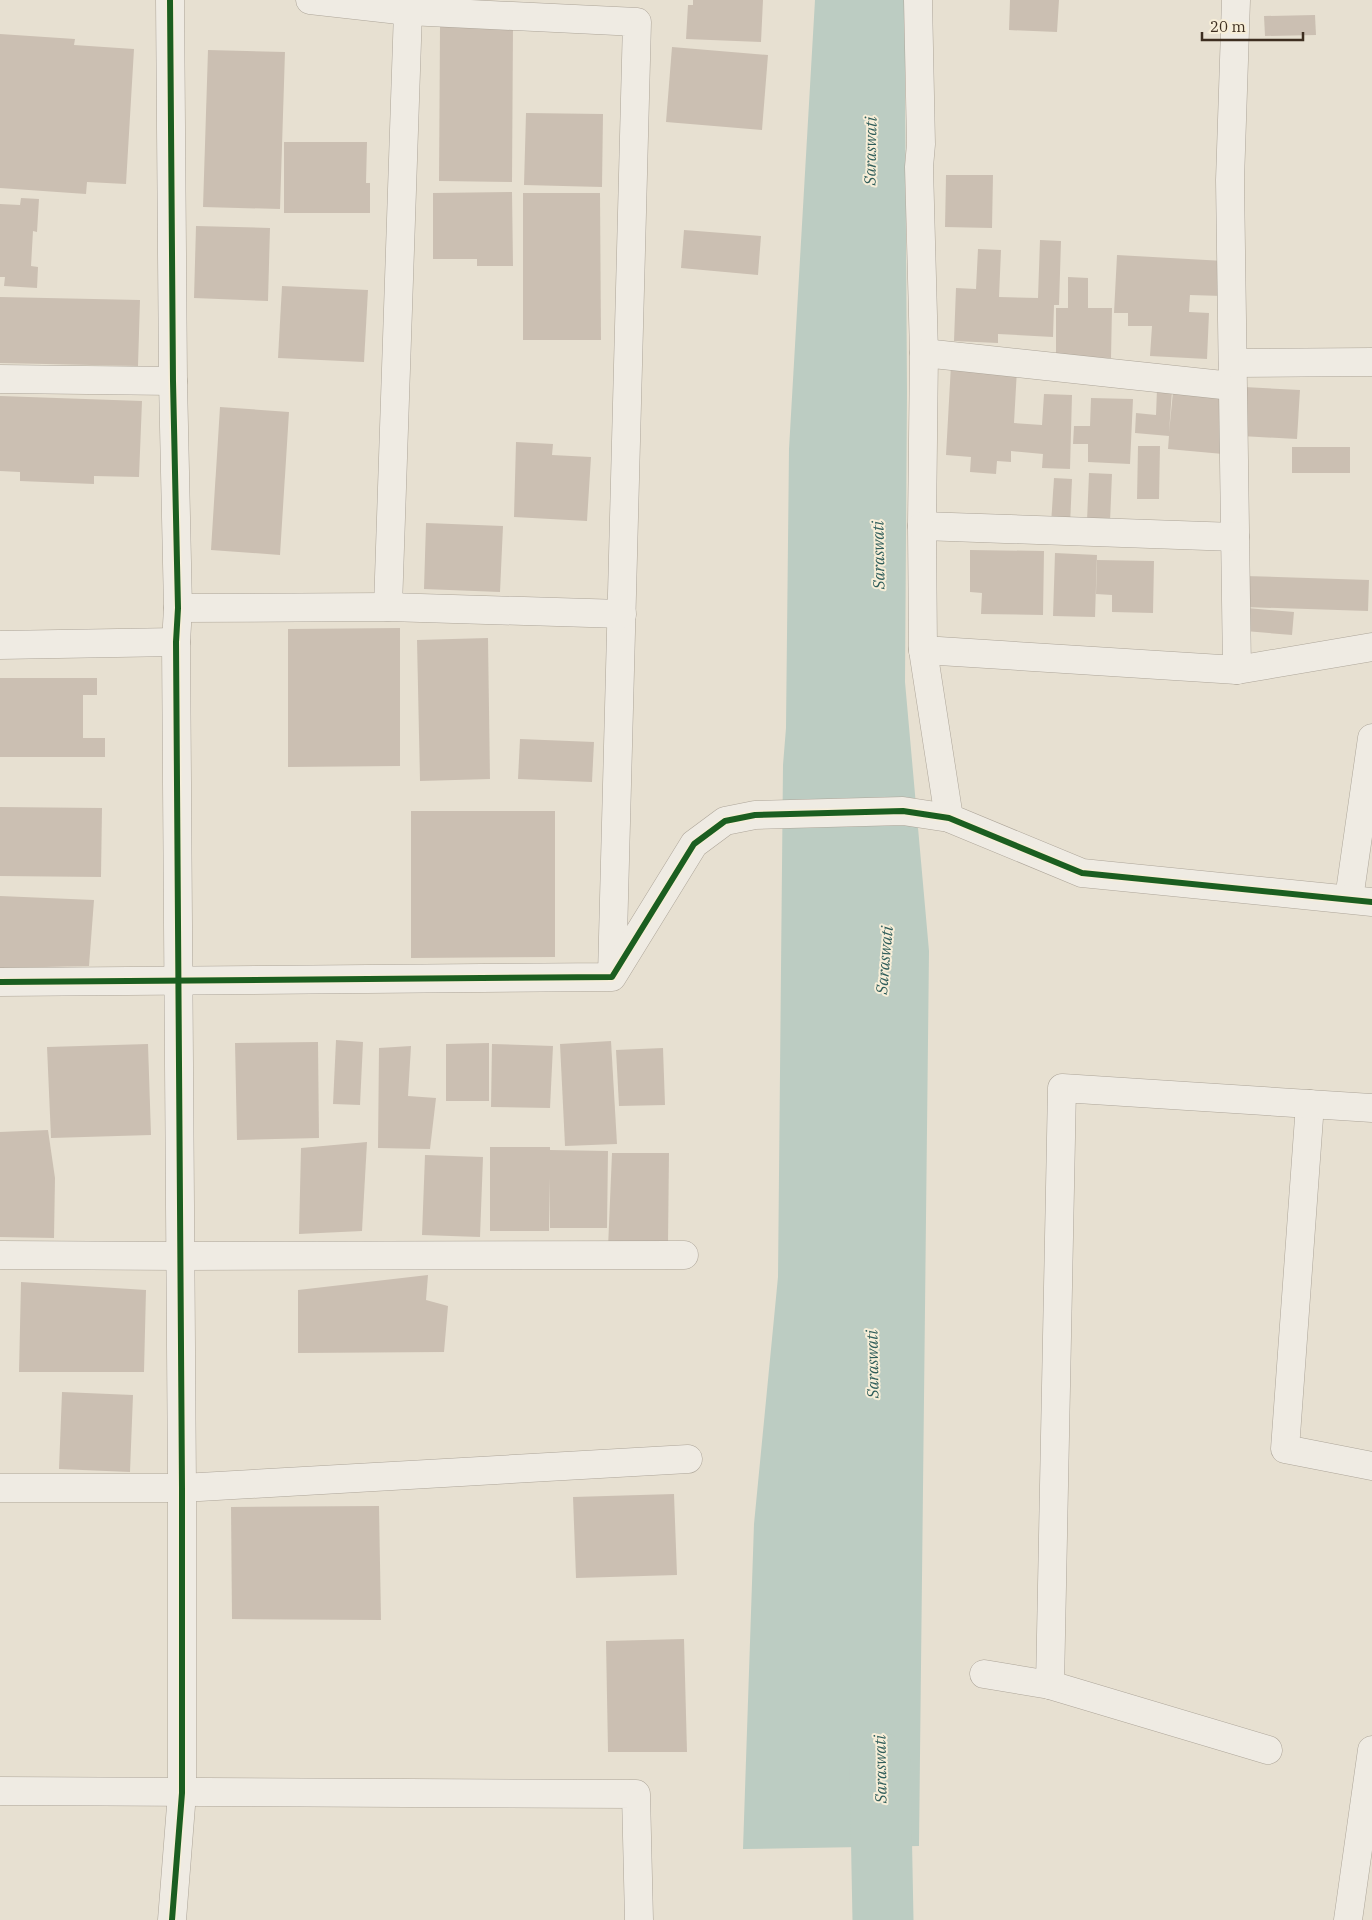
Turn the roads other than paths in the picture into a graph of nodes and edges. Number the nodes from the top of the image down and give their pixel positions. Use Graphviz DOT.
graph roads {
  1 [pos="170,0"];
  2 [pos="310,0"];
  3 [pos="918,0"];
  4 [pos="1236,0"];
  5 [pos="408,11"];
  6 [pos="924,353"];
  7 [pos="1372,362"];
  8 [pos="1233,374"];
  9 [pos="0,379"];
  10 [pos="173,381"];
  11 [pos="922,526"];
  12 [pos="1235,537"];
  13 [pos="388,607"];
  14 [pos="178,608"];
  15 [pos="622,614"];
  16 [pos="176,642"];
  17 [pos="0,646"];
  18 [pos="1372,646"];
  19 [pos="923,650"];
  20 [pos="1237,670"];
  21 [pos="1372,738"];
  22 [pos="949,818"];
  23 [pos="1360,900"];
  24 [pos="612,977"];
  25 [pos="178,981"];
  26 [pos="0,982"];
  27 [pos="1310,1104"];
  28 [pos="1372,1108"];
  29 [pos="0,1255"];
  30 [pos="684,1255"];
  31 [pos="180,1256"];
  32 [pos="688,1459"];
  33 [pos="1372,1466"];
  34 [pos="0,1488"];
  35 [pos="182,1488"];
  36 [pos="984,1674"];
  37 [pos="1050,1686"];
  38 [pos="1268,1750"];
  39 [pos="1372,1750"];
  40 [pos="0,1791"];
  41 [pos="182,1793"];
  42 [pos="172,1920"];
  43 [pos="639,1920"];
  44 [pos="1348,1920"];
  1 -- 10 [label="street"];
  2 -- 5 [label="street"];
  3 -- 6 [label="street"];
  4 -- 8 [label="street"];
  5 -- 13 [label="street"];
  5 -- 15 [label="street"];
  6 -- 8 [label="street"];
  6 -- 11 [label="street"];
  7 -- 8 [label="street"];
  8 -- 12 [label="street"];
  9 -- 10 [label="street"];
  10 -- 14 [label="street"];
  11 -- 12 [label="street"];
  11 -- 19 [label="street"];
  12 -- 20 [label="street"];
  13 -- 14 [label="street"];
  13 -- 15 [label="street"];
  14 -- 16 [label="street"];
  15 -- 24 [label="street"];
  16 -- 17 [label="street"];
  16 -- 25 [label="street"];
  18 -- 20 [label="street"];
  19 -- 20 [label="street"];
  19 -- 22 [label="street"];
  21 -- 23 [label="street"];
  22 -- 23 [label="street"];
  22 -- 24 [label="street"];
  24 -- 25 [label="street"];
  25 -- 26 [label="street"];
  25 -- 31 [label="street"];
  27 -- 28 [label="street"];
  27 -- 33 [label="street"];
  27 -- 37 [label="street"];
  29 -- 31 [label="street"];
  30 -- 31 [label="street"];
  31 -- 35 [label="street"];
  32 -- 35 [label="street"];
  34 -- 35 [label="street"];
  35 -- 41 [label="street"];
  36 -- 37 [label="street"];
  37 -- 38 [label="street"];
  39 -- 44 [label="street"];
  40 -- 41 [label="street"];
  41 -- 42 [label="street"];
  41 -- 43 [label="street"];
}
